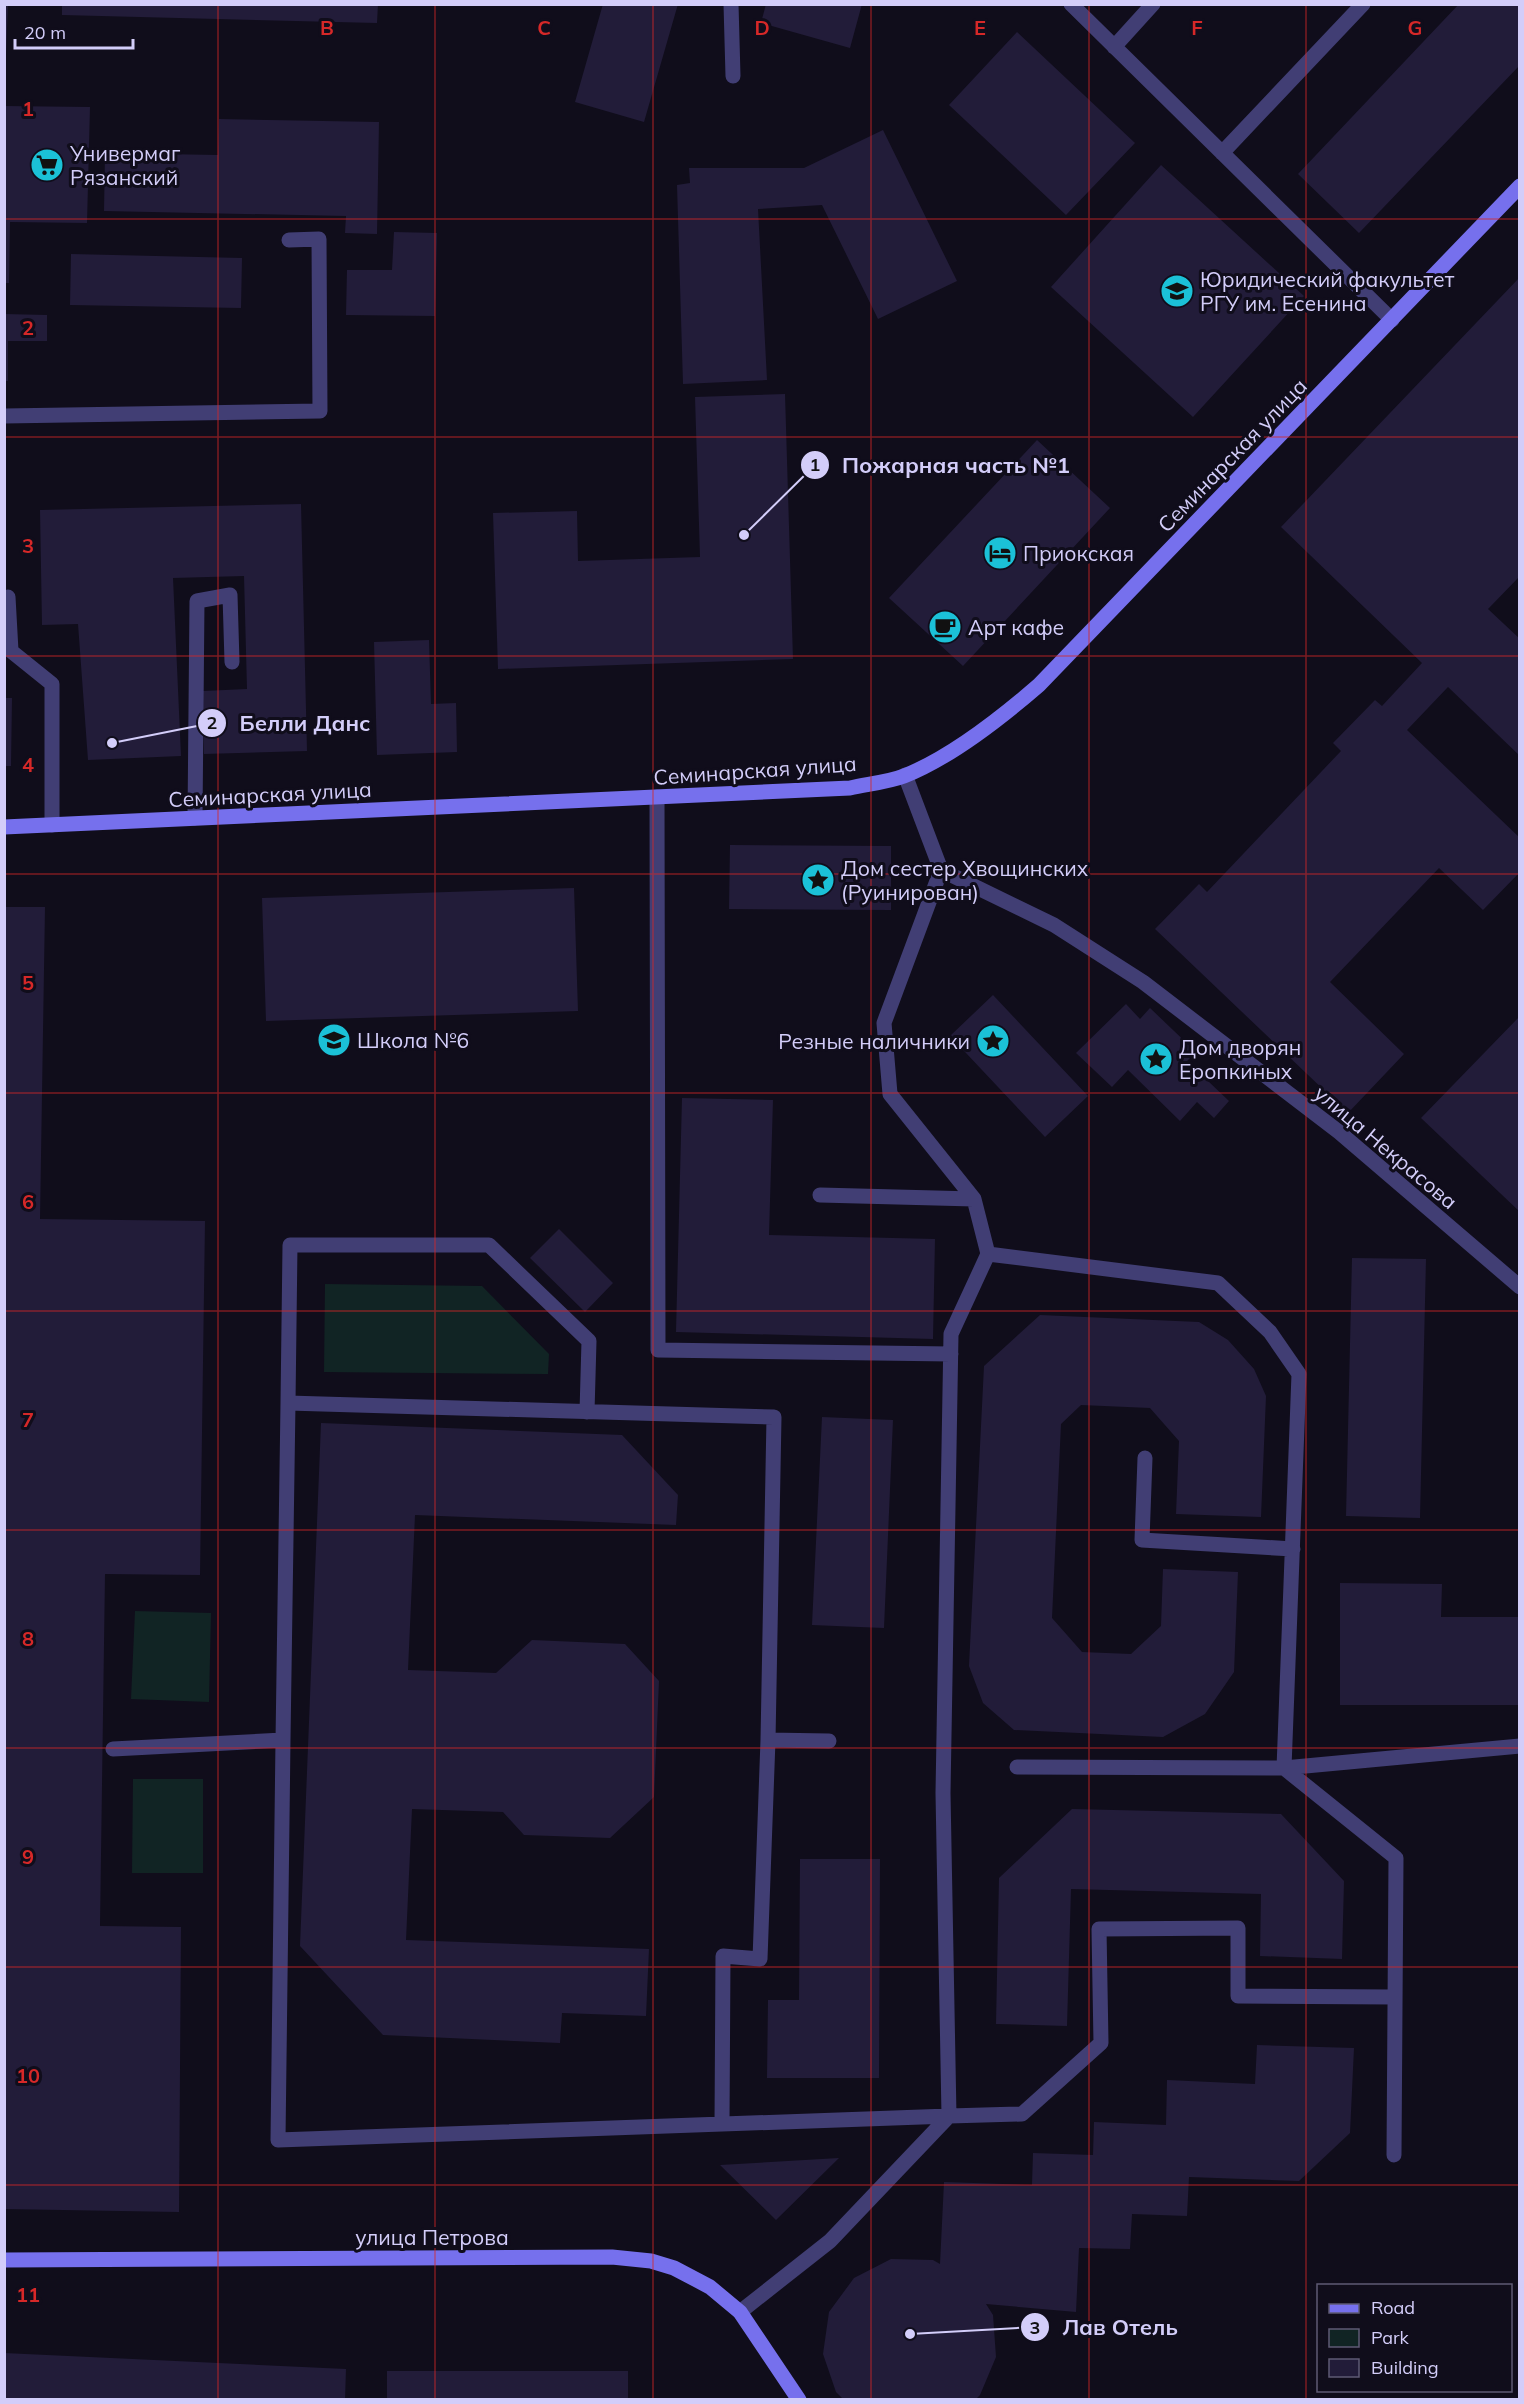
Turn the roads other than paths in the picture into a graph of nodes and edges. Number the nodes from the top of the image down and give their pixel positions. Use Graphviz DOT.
graph roads {
  1 [pos="731,4"];
  2 [pos="1071,4"];
  3 [pos="1153,4"];
  4 [pos="1363,4"];
  5 [pos="1114,46"];
  6 [pos="733,76"];
  7 [pos="1222,153"];
  8 [pos="1520,186"];
  9 [pos="289,240"];
  10 [pos="1392,320"];
  11 [pos="4,416"];
  12 [pos="8,597"];
  13 [pos="232,662"];
  14 [pos="904,776"];
  15 [pos="657,797"];
  16 [pos="195,818"];
  17 [pos="52,825"];
  18 [pos="4,827"];
  19 [pos="941,870"];
  20 [pos="820,1195"];
  21 [pos="974,1199"];
  22 [pos="988,1254"];
  23 [pos="1520,1287"];
  24 [pos="951,1354"];
  25 [pos="288,1403"];
  26 [pos="587,1412"];
  27 [pos="1145,1458"];
  28 [pos="1293,1549"];
  29 [pos="283,1740"];
  30 [pos="768,1740"];
  31 [pos="829,1741"];
  32 [pos="1520,1746"];
  33 [pos="113,1749"];
  34 [pos="1017,1767"];
  35 [pos="1284,1768"];
  36 [pos="1393,1997"];
  37 [pos="949,2116"];
  38 [pos="722,2122"];
  39 [pos="1394,2155"];
  40 [pos="4,2260"];
  41 [pos="740,2312"];
  42 [pos="799,2400"];
  1 -- 6 [label="street"];
  2 -- 5 [label="street"];
  3 -- 5 [label="street"];
  4 -- 7 [label="street"];
  5 -- 7 [label="street"];
  7 -- 10 [label="street"];
  8 -- 10 [label="main road, Семинарская улица"];
  9 -- 11 [label="street"];
  10 -- 14 [label="main road, Семинарская улица"];
  12 -- 17 [label="street"];
  13 -- 16 [label="street"];
  14 -- 15 [label="main road, Семинарская улица"];
  14 -- 19 [label="street"];
  15 -- 16 [label="main road, Семинарская улица"];
  15 -- 24 [label="street"];
  16 -- 17 [label="main road, Семинарская улица"];
  17 -- 18 [label="main road, Семинарская улица"];
  19 -- 21 [label="street"];
  19 -- 23 [label="street, улица Некрасова"];
  20 -- 21 [label="street"];
  21 -- 22 [label="street"];
  22 -- 24 [label="street"];
  22 -- 28 [label="street"];
  24 -- 37 [label="street"];
  25 -- 26 [label="street"];
  25 -- 26 [label="street"];
  25 -- 29 [label="street"];
  26 -- 30 [label="street"];
  27 -- 28 [label="street"];
  28 -- 35 [label="street"];
  29 -- 33 [label="street"];
  29 -- 38 [label="street"];
  30 -- 31 [label="street"];
  30 -- 38 [label="street"];
  32 -- 35 [label="street"];
  34 -- 35 [label="street"];
  35 -- 36 [label="street"];
  36 -- 37 [label="street"];
  36 -- 39 [label="street"];
  37 -- 38 [label="street"];
  37 -- 41 [label="street"];
  40 -- 41 [label="main road, улица Петрова"];
  41 -- 42 [label="main road, улица Петрова"];
}
